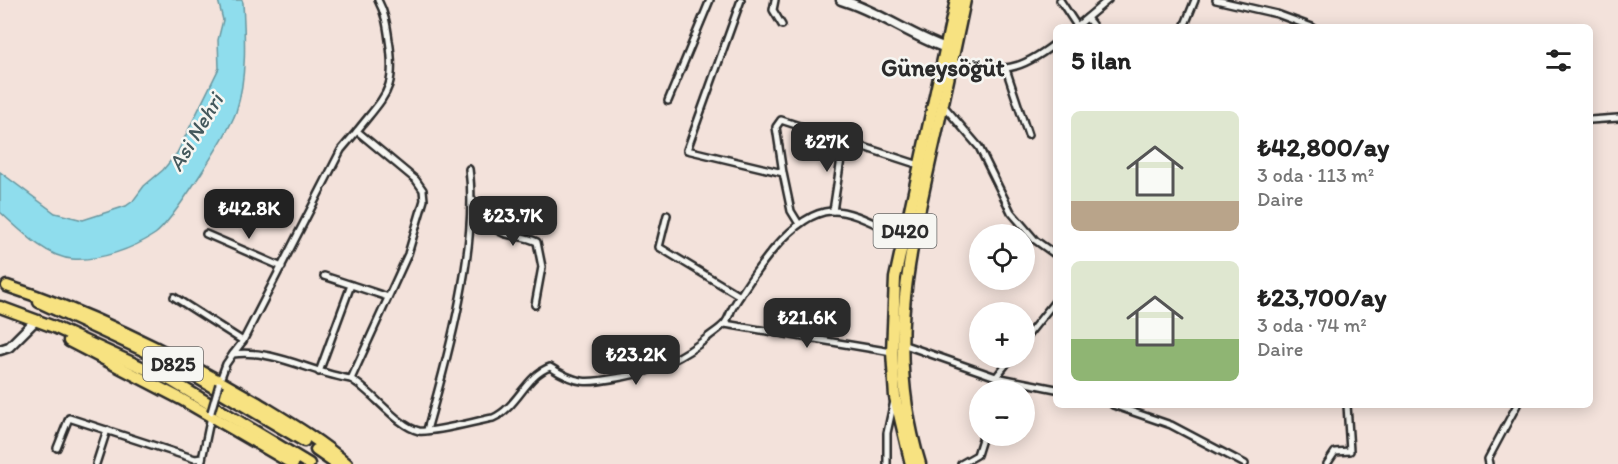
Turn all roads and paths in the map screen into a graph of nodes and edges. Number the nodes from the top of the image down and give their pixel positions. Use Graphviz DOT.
graph roads {
  1 [pos="378,0"];
  2 [pos="385,0"];
  3 [pos="710,0"];
  4 [pos="741,0"];
  5 [pos="775,0"];
  6 [pos="841,0"];
  7 [pos="956,0"];
  8 [pos="965,0"];
  9 [pos="1060,0"];
  10 [pos="1108,0"];
  11 [pos="1195,0"];
  12 [pos="1216,0"];
  13 [pos="859,3"];
  14 [pos="382,8"];
  15 [pos="1087,18"];
  16 [pos="1074,24"];
  17 [pos="1080,24"];
  18 [pos="1092,24"];
  19 [pos="1186,24"];
  20 [pos="1304,24"];
  21 [pos="782,25"];
  22 [pos="1053,46"];
  23 [pos="946,48"];
  24 [pos="952,62"];
  25 [pos="1006,69"];
  26 [pos="668,101"];
  27 [pos="943,104"];
  28 [pos="1618,118"];
  29 [pos="1593,120"];
  30 [pos="357,131"];
  31 [pos="1028,135"];
  32 [pos="844,139"];
  33 [pos="919,165"];
  34 [pos="469,169"];
  35 [pos="783,173"];
  36 [pos="473,200"];
  37 [pos="833,211"];
  38 [pos="666,215"];
  39 [pos="799,224"];
  40 [pos="206,234"];
  41 [pos="904,237"];
  42 [pos="1053,253"];
  43 [pos="282,267"];
  44 [pos="324,276"];
  45 [pos="3,285"];
  46 [pos="351,285"];
  47 [pos="740,296"];
  48 [pos="174,297"];
  49 [pos="388,297"];
  50 [pos="1053,304"];
  51 [pos="535,305"];
  52 [pos="0,307"];
  53 [pos="36,320"];
  54 [pos="725,324"];
  55 [pos="1035,326"];
  56 [pos="243,341"];
  57 [pos="902,344"];
  58 [pos="0,350"];
  59 [pos="892,352"];
  60 [pos="233,354"];
  61 [pos="1003,368"];
  62 [pos="319,372"];
  63 [pos="996,377"];
  64 [pos="351,379"];
  65 [pos="219,382"];
  66 [pos="1053,388"];
  67 [pos="895,397"];
  68 [pos="1122,408"];
  69 [pos="1347,408"];
  70 [pos="1515,408"];
  71 [pos="211,414"];
  72 [pos="107,430"];
  73 [pos="427,430"];
  74 [pos="980,446"];
  75 [pos="57,448"];
  76 [pos="977,455"];
  77 [pos="201,461"];
  78 [pos="96,464"];
  79 [pos="293,464"];
  80 [pos="309,464"];
  81 [pos="336,464"];
  82 [pos="347,464"];
  83 [pos="887,464"];
  84 [pos="911,464"];
  85 [pos="920,464"];
  86 [pos="961,464"];
  87 [pos="976,464"];
  88 [pos="1245,464"];
  89 [pos="1327,464"];
  90 [pos="1489,464"];
  1 -- 14 [label="street"];
  2 -- 14 [label="street"];
  3 -- 26 [label="street"];
  4 -- 35 [label="street"];
  5 -- 21 [label="street"];
  6 -- 13 [label="street"];
  7 -- 23 [label="highway, D420"];
  8 -- 24 [label="highway, D420"];
  9 -- 16 [label="street"];
  10 -- 15 [label="street"];
  11 -- 19 [label="street"];
  12 -- 20 [label="street"];
  13 -- 23 [label="street"];
  14 -- 30 [label="street"];
  15 -- 17 [label="street"];
  15 -- 18 [label="street"];
  22 -- 25 [label="street"];
  23 -- 33 [label="highway, D420"];
  24 -- 25 [label="street"];
  24 -- 27 [label="highway, D420"];
  25 -- 31 [label="street"];
  27 -- 42 [label="street"];
  27 -- 57 [label="highway, D420"];
  28 -- 29 [label="street"];
  30 -- 43 [label="street"];
  30 -- 49 [label="street"];
  32 -- 33 [label="street"];
  32 -- 35 [label="street"];
  32 -- 37 [label="street"];
  33 -- 41 [label="highway, D420"];
  34 -- 36 [label="street"];
  35 -- 39 [label="street"];
  36 -- 51 [label="street"];
  36 -- 73 [label="street"];
  37 -- 39 [label="street"];
  37 -- 41 [label="street"];
  38 -- 47 [label="street"];
  39 -- 47 [label="street"];
  40 -- 43 [label="street"];
  41 -- 59 [label="highway, D420"];
  43 -- 56 [label="street"];
  44 -- 46 [label="street"];
  45 -- 65 [label="highway"];
  45 -- 81 [label="highway, D825"];
  46 -- 49 [label="street"];
  46 -- 62 [label="street"];
  47 -- 54 [label="street"];
  48 -- 56 [label="street"];
  49 -- 64 [label="street"];
  50 -- 55 [label="street"];
  52 -- 53 [label="highway, D825"];
  53 -- 58 [label="street"];
  53 -- 71 [label="highway"];
  53 -- 80 [label="highway, D825"];
  54 -- 59 [label="street"];
  54 -- 73 [label="street"];
  56 -- 60 [label="street"];
  57 -- 63 [label="street"];
  57 -- 85 [label="highway, D420"];
  59 -- 67 [label="highway, D420"];
  60 -- 62 [label="street"];
  60 -- 65 [label="street"];
  61 -- 63 [label="street"];
  62 -- 64 [label="street"];
  63 -- 66 [label="street"];
  64 -- 73 [label="street"];
  65 -- 71 [label="street, bridge"];
  65 -- 82 [label="highway"];
  67 -- 83 [label="street"];
  67 -- 84 [label="highway, D420"];
  68 -- 88 [label="street"];
  69 -- 89 [label="street"];
  70 -- 90 [label="street"];
  71 -- 77 [label="street"];
  71 -- 79 [label="highway"];
  72 -- 75 [label="street"];
  72 -- 77 [label="street"];
  72 -- 78 [label="street"];
  74 -- 76 [label="street"];
  76 -- 86 [label="street"];
  76 -- 87 [label="street"];
}
